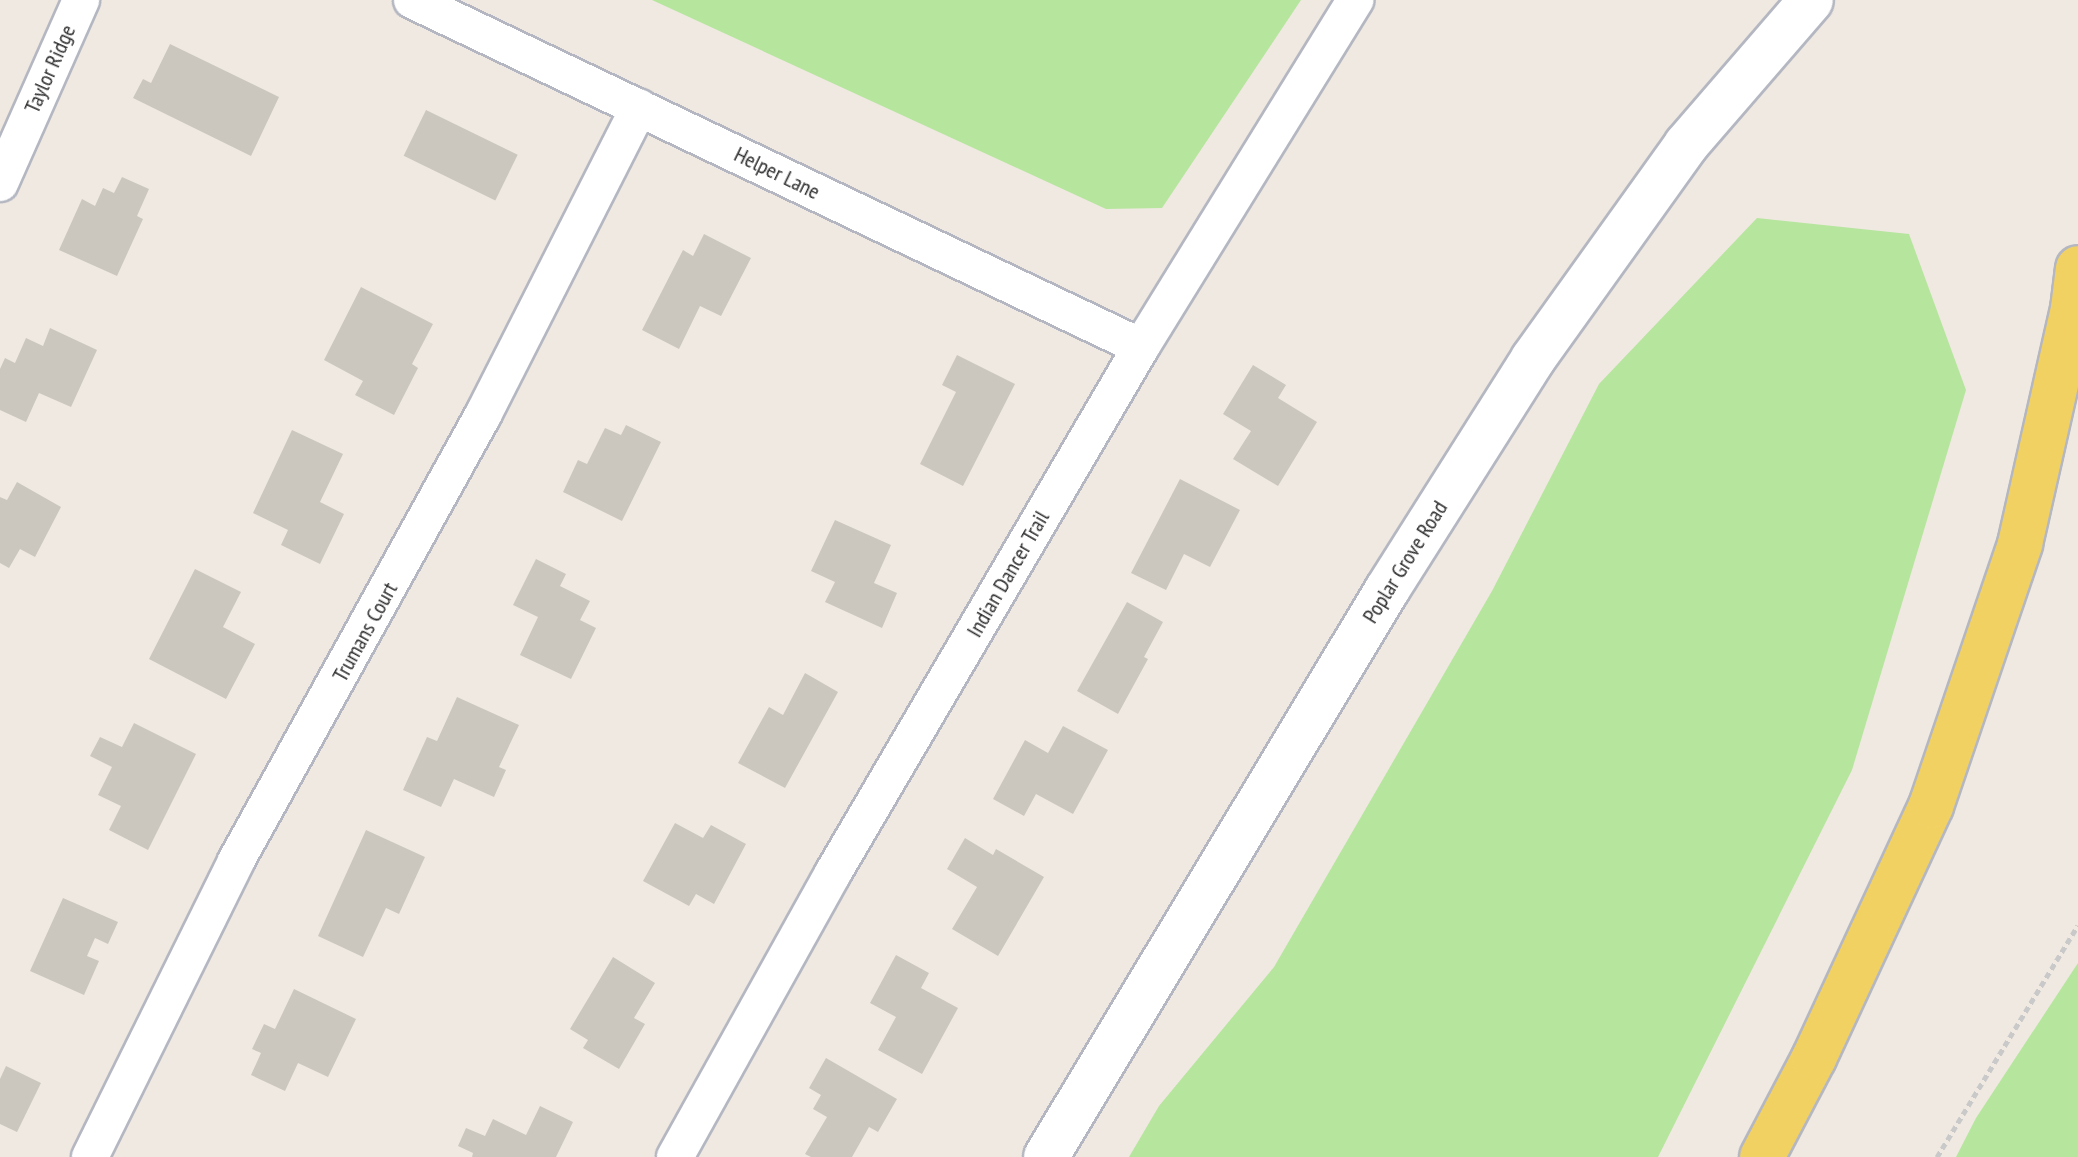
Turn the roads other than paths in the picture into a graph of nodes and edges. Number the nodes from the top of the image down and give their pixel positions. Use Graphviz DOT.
graph roads {
  1 [pos="81,0"];
  2 [pos="412,0"];
  3 [pos="1355,0"];
  4 [pos="1811,0"];
  5 [pos="639,107"];
  6 [pos="0,183"];
  7 [pos="2078,268"];
  8 [pos="1141,347"];
  9 [pos="90,1157"];
  10 [pos="675,1157"];
  11 [pos="1046,1157"];
  12 [pos="1762,1157"];
  1 -- 6 [label="street, Taylor Ridge"];
  2 -- 5 [label="street, Helper Lane"];
  3 -- 8 [label="street, Indian Dancer Trail"];
  4 -- 11 [label="main road, Poplar Grove Road"];
  5 -- 8 [label="street, Helper Lane"];
  5 -- 9 [label="street, Trumans Court"];
  7 -- 12 [label="main road"];
  8 -- 10 [label="street, Indian Dancer Trail"];
}
